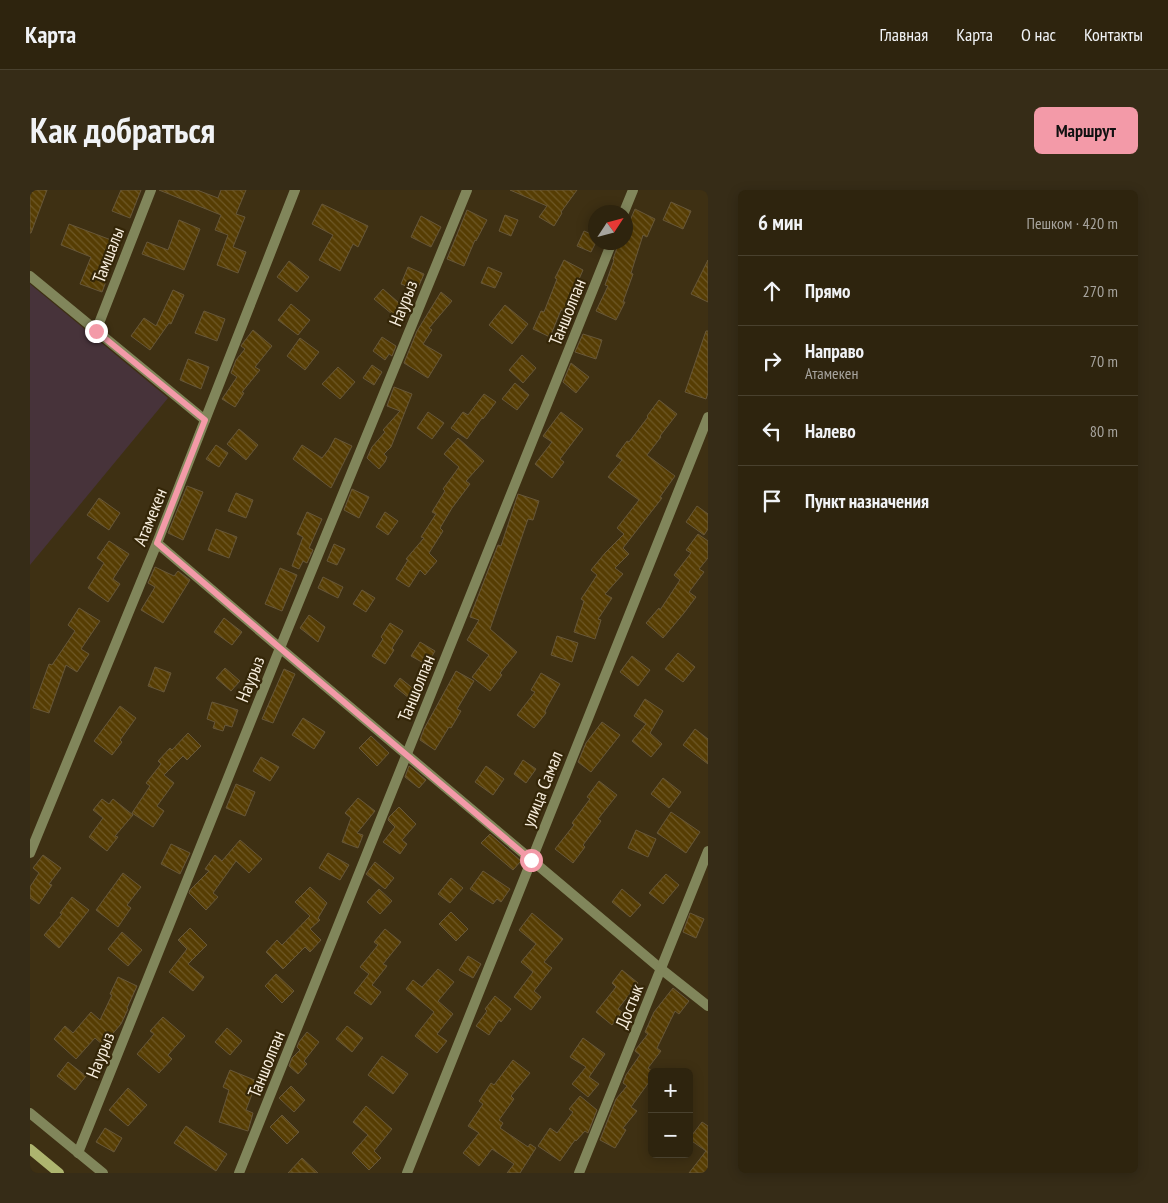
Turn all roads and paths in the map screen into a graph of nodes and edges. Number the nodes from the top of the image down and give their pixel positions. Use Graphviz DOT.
graph roads {
  1 [pos="151,190"];
  2 [pos="295,190"];
  3 [pos="467,190"];
  4 [pos="634,190"];
  5 [pos="627,205"];
  6 [pos="609,250"];
  7 [pos="30,276"];
  8 [pos="96,331"];
  9 [pos="708,417"];
  10 [pos="205,420"];
  11 [pos="157,543"];
  12 [pos="280,648"];
  13 [pos="406,755"];
  14 [pos="708,851"];
  15 [pos="30,853"];
  16 [pos="531,860"];
  17 [pos="661,969"];
  18 [pos="708,1006"];
  19 [pos="30,1112"];
  20 [pos="30,1148"];
  21 [pos="78,1153"];
  22 [pos="59,1173"];
  23 [pos="103,1173"];
  24 [pos="240,1173"];
  25 [pos="406,1173"];
  26 [pos="579,1173"];
  1 -- 8 [label="street, Тамшалы"];
  2 -- 10 [label="street, Атамекен"];
  3 -- 12 [label="street, Наурыз"];
  4 -- 5 [label="street"];
  6 -- 13 [label="street, Таншолпан"];
  7 -- 8 [label="street"];
  8 -- 10 [label="street"];
  9 -- 16 [label="street, улица Самал"];
  10 -- 11 [label="street, Атамекен"];
  11 -- 12 [label="street"];
  11 -- 15 [label="street, Атамекен"];
  12 -- 13 [label="street"];
  12 -- 21 [label="street, Наурыз"];
  13 -- 16 [label="street"];
  13 -- 24 [label="street, Таншолпан"];
  14 -- 17 [label="street, Достык"];
  16 -- 17 [label="street"];
  16 -- 25 [label="street, улица Самал"];
  17 -- 18 [label="street"];
  17 -- 26 [label="street, Достык"];
  19 -- 21 [label="street"];
  20 -- 22 [label="main road"];
  21 -- 23 [label="street"];
}
